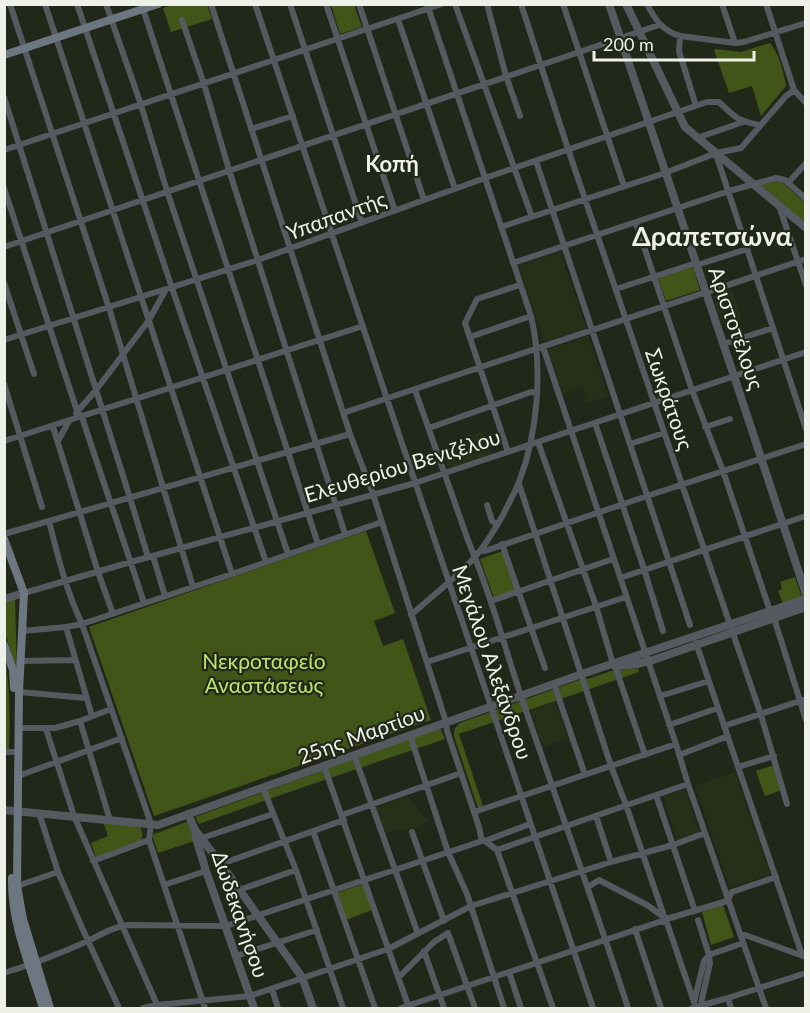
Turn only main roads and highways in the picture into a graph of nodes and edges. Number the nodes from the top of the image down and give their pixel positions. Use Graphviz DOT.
graph roads {
  1 [pos="158,4"];
  2 [pos="4,55"];
  3 [pos="4,539"];
  4 [pos="4,645"];
  5 [pos="9,752"];
  6 [pos="11,810"];
  7 [pos="33,963"];
  8 [pos="43,1008"];
  9 [pos="50,1008"];
  1 -- 2 [label="main road"];
  3 -- 6 [label="main road"];
  4 -- 5 [label="main road"];
  5 -- 6 [label="main road"];
  6 -- 7 [label="main road"];
  6 -- 7 [label="main road"];
  7 -- 8 [label="main road"];
  7 -- 9 [label="main road"];
}
